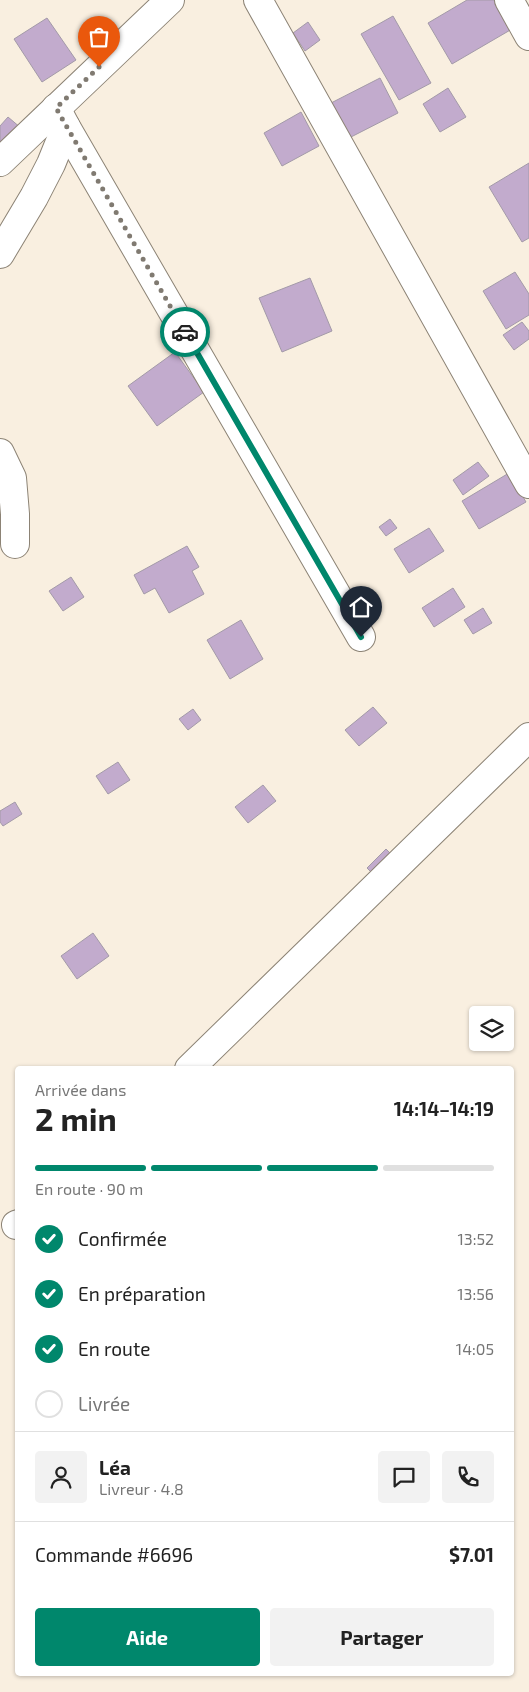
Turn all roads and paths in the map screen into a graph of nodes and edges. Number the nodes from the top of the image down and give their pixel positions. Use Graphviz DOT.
graph roads {
  1 [pos="170,0"];
  2 [pos="258,0"];
  3 [pos="509,0"];
  4 [pos="529,36"];
  5 [pos="61,117"];
  6 [pos="0,162"];
  7 [pos="0,254"];
  8 [pos="0,453"];
  9 [pos="529,484"];
  10 [pos="15,544"];
  11 [pos="361,637"];
  12 [pos="529,737"];
  13 [pos="192,1066"];
  1 -- 5 [label="street"];
  2 -- 9 [label="street"];
  3 -- 4 [label="street"];
  5 -- 6 [label="street"];
  5 -- 7 [label="street"];
  5 -- 11 [label="street"];
  8 -- 10 [label="street"];
  12 -- 13 [label="street"];
}
